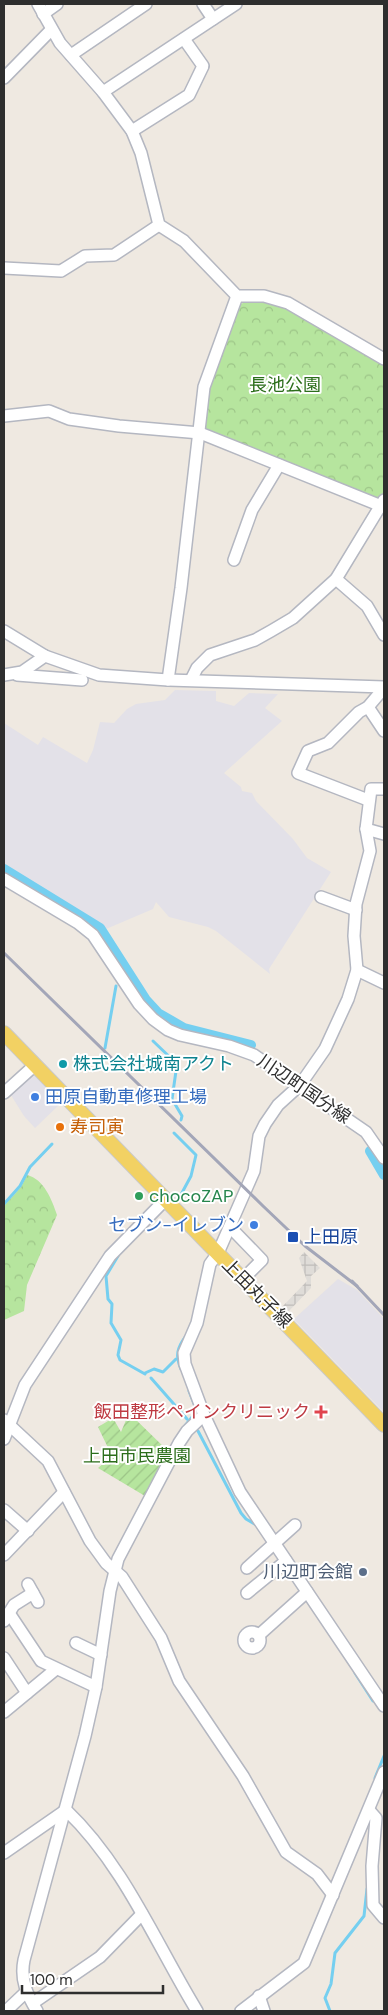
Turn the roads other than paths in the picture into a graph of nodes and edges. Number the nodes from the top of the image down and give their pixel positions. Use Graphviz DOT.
graph roads {
  1 [pos="57,4"];
  2 [pos="146,4"];
  3 [pos="203,4"];
  4 [pos="236,4"];
  5 [pos="40,9"];
  6 [pos="213,20"];
  7 [pos="51,30"];
  8 [pos="184,39"];
  9 [pos="71,55"];
  10 [pos="4,78"];
  11 [pos="103,92"];
  12 [pos="132,131"];
  13 [pos="159,225"];
  14 [pos="4,268"];
  15 [pos="237,296"];
  16 [pos="384,359"];
  17 [pos="4,416"];
  18 [pos="200,433"];
  19 [pos="278,465"];
  20 [pos="383,504"];
  21 [pos="234,560"];
  22 [pos="336,579"];
  23 [pos="4,631"];
  24 [pos="384,635"];
  25 [pos="45,656"];
  26 [pos="4,674"];
  27 [pos="17,675"];
  28 [pos="82,680"];
  29 [pos="168,680"];
  30 [pos="191,680"];
  31 [pos="384,687"];
  32 [pos="368,707"];
  33 [pos="384,730"];
  34 [pos="384,789"];
  35 [pos="368,800"];
  36 [pos="366,829"];
  37 [pos="384,834"];
  38 [pos="4,879"];
  39 [pos="320,896"];
  40 [pos="356,910"];
  41 [pos="357,970"];
  42 [pos="384,983"];
  43 [pos="4,1033"];
  44 [pos="35,1065"];
  45 [pos="300,1085"];
  46 [pos="4,1093"];
  47 [pos="384,1158"];
  48 [pos="166,1199"];
  49 [pos="230,1227"];
  50 [pos="218,1253"];
  51 [pos="244,1279"];
  52 [pos="204,1415"];
  53 [pos="7,1422"];
  54 [pos="384,1425"];
  55 [pos="4,1439"];
  56 [pos="64,1492"];
  57 [pos="4,1510"];
  58 [pos="295,1525"];
  59 [pos="28,1531"];
  60 [pos="275,1544"];
  61 [pos="4,1556"];
  62 [pos="286,1562"];
  63 [pos="247,1568"];
  64 [pos="115,1570"];
  65 [pos="33,1593"];
  66 [pos="247,1593"];
  67 [pos="305,1595"];
  68 [pos="6,1617"];
  69 [pos="259,1635"];
  70 [pos="76,1643"];
  71 [pos="101,1655"];
  72 [pos="4,1658"];
  73 [pos="56,1670"];
  74 [pos="96,1687"];
  75 [pos="28,1693"];
  76 [pos="384,1706"];
  77 [pos="4,1712"];
  78 [pos="384,1772"];
  79 [pos="66,1810"];
  80 [pos="368,1810"];
  81 [pos="4,1853"];
  82 [pos="333,1896"];
  83 [pos="142,1914"];
  84 [pos="384,1918"];
  85 [pos="26,1992"];
  86 [pos="259,1996"];
  87 [pos="35,2007"];
  88 [pos="6,2011"];
  89 [pos="198,2011"];
  90 [pos="241,2011"];
  91 [pos="264,2011"];
  1 -- 5 [label="street"];
  2 -- 9 [label="street"];
  3 -- 6 [label="street"];
  4 -- 6 [label="street"];
  5 -- 7 [label="street"];
  6 -- 8 [label="street"];
  7 -- 9 [label="street"];
  7 -- 10 [label="street"];
  8 -- 11 [label="street"];
  8 -- 12 [label="street"];
  9 -- 11 [label="street"];
  11 -- 12 [label="street"];
  12 -- 13 [label="street"];
  13 -- 14 [label="street"];
  13 -- 15 [label="street"];
  15 -- 16 [label="street"];
  15 -- 18 [label="street"];
  17 -- 18 [label="street"];
  18 -- 19 [label="street"];
  18 -- 29 [label="street"];
  19 -- 20 [label="street"];
  19 -- 21 [label="street"];
  20 -- 22 [label="street"];
  22 -- 24 [label="street"];
  22 -- 30 [label="street"];
  23 -- 25 [label="street"];
  25 -- 27 [label="street"];
  25 -- 29 [label="street"];
  26 -- 27 [label="street"];
  27 -- 28 [label="street"];
  29 -- 30 [label="street"];
  30 -- 31 [label="street"];
  31 -- 32 [label="street"];
  32 -- 33 [label="street"];
  32 -- 35 [label="street"];
  34 -- 35 [label="street"];
  35 -- 36 [label="street"];
  36 -- 37 [label="street"];
  36 -- 40 [label="street"];
  38 -- 45 [label="street, 川辺町国分線"];
  39 -- 40 [label="street"];
  40 -- 41 [label="street"];
  41 -- 42 [label="street"];
  41 -- 45 [label="street"];
  43 -- 44 [label="main road, 上田丸子線"];
  44 -- 46 [label="street"];
  44 -- 48 [label="main road, 上田丸子線"];
  45 -- 47 [label="street, 川辺町国分線"];
  45 -- 49 [label="street"];
  48 -- 50 [label="main road, 上田丸子線"];
  48 -- 53 [label="street"];
  49 -- 50 [label="street"];
  49 -- 51 [label="street"];
  50 -- 51 [label="main road, 上田丸子線"];
  50 -- 52 [label="street"];
  51 -- 54 [label="main road, 上田丸子線"];
  52 -- 60 [label="street"];
  52 -- 64 [label="street"];
  53 -- 55 [label="street"];
  53 -- 56 [label="street"];
  56 -- 59 [label="street"];
  56 -- 64 [label="street"];
  57 -- 59 [label="street"];
  58 -- 60 [label="street"];
  59 -- 61 [label="street"];
  60 -- 62 [label="street"];
  60 -- 63 [label="street"];
  62 -- 66 [label="street"];
  62 -- 67 [label="street"];
  64 -- 71 [label="street"];
  64 -- 82 [label="street"];
  65 -- 68 [label="street"];
  67 -- 69 [label="street"];
  67 -- 76 [label="street"];
  68 -- 73 [label="street"];
  70 -- 71 [label="street"];
  71 -- 74 [label="street"];
  72 -- 75 [label="street"];
  73 -- 74 [label="street"];
  73 -- 75 [label="street"];
  74 -- 79 [label="street"];
  75 -- 77 [label="street"];
  78 -- 80 [label="street"];
  79 -- 81 [label="street"];
  79 -- 83 [label="street"];
  79 -- 85 [label="street"];
  80 -- 82 [label="street"];
  80 -- 84 [label="street"];
  82 -- 86 [label="street"];
  83 -- 87 [label="street"];
  83 -- 89 [label="street"];
  85 -- 87 [label="street"];
  85 -- 88 [label="street"];
  86 -- 90 [label="street"];
  86 -- 91 [label="street"];
}
